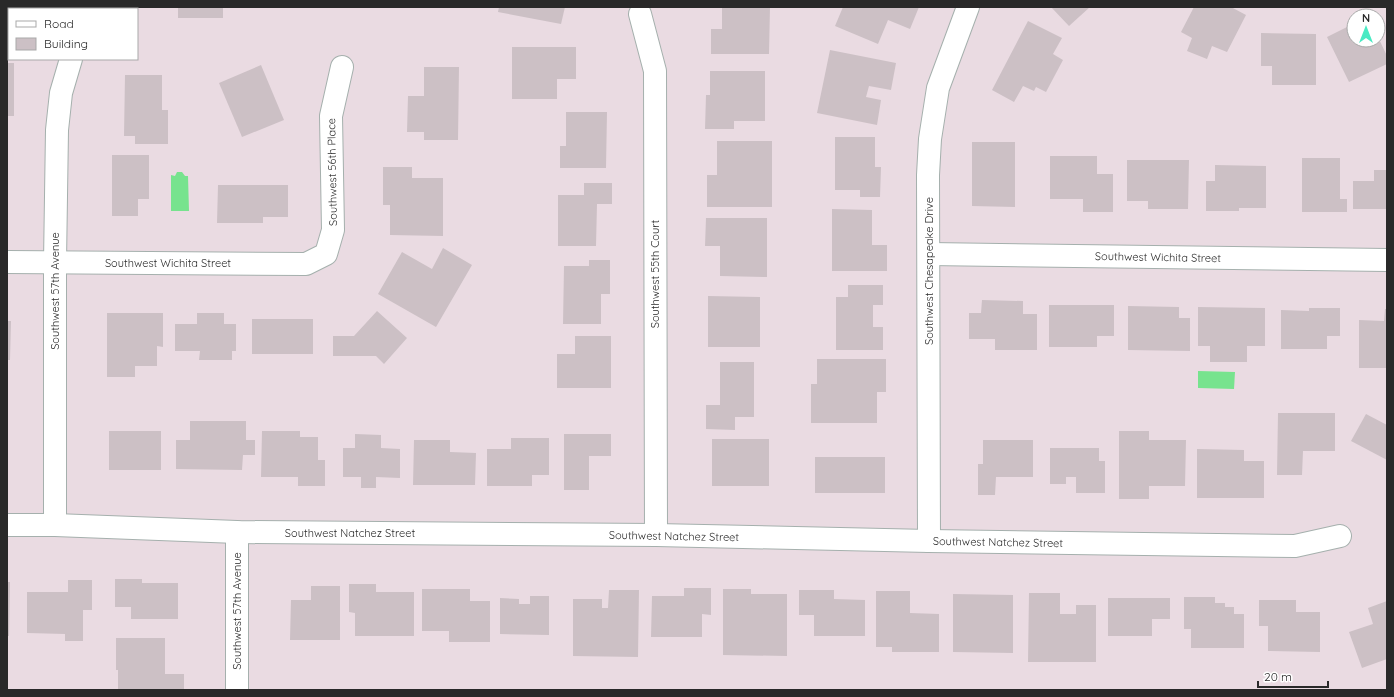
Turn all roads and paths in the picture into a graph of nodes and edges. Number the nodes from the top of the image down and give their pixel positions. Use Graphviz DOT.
graph roads {
  1 [pos="968,7"];
  2 [pos="640,14"];
  3 [pos="71,60"];
  4 [pos="342,67"];
  5 [pos="326,254"];
  6 [pos="929,254"];
  7 [pos="1387,260"];
  8 [pos="7,262"];
  9 [pos="55,263"];
  10 [pos="7,525"];
  11 [pos="54,525"];
  12 [pos="237,532"];
  13 [pos="656,535"];
  14 [pos="1340,536"];
  15 [pos="929,541"];
  16 [pos="237,690"];
  1 -- 6 [label="street, Southwest Chesapeake Drive"];
  2 -- 13 [label="street, Southwest 55th Court"];
  3 -- 9 [label="street, Southwest 57th Avenue"];
  4 -- 5 [label="street, Southwest 56th Place"];
  5 -- 9 [label="street, Southwest Wichita Street"];
  6 -- 7 [label="street, Southwest Wichita Street"];
  6 -- 15 [label="street, Southwest Chesapeake Drive"];
  8 -- 9 [label="street, Southwest Wichita Street"];
  9 -- 11 [label="street, Southwest 57th Avenue"];
  10 -- 11 [label="street, Southwest Natchez Street"];
  11 -- 12 [label="street, Southwest Natchez Street"];
  12 -- 13 [label="street, Southwest Natchez Street"];
  12 -- 16 [label="street, Southwest 57th Avenue"];
  13 -- 15 [label="street, Southwest Natchez Street"];
  14 -- 15 [label="street, Southwest Natchez Street"];
}
